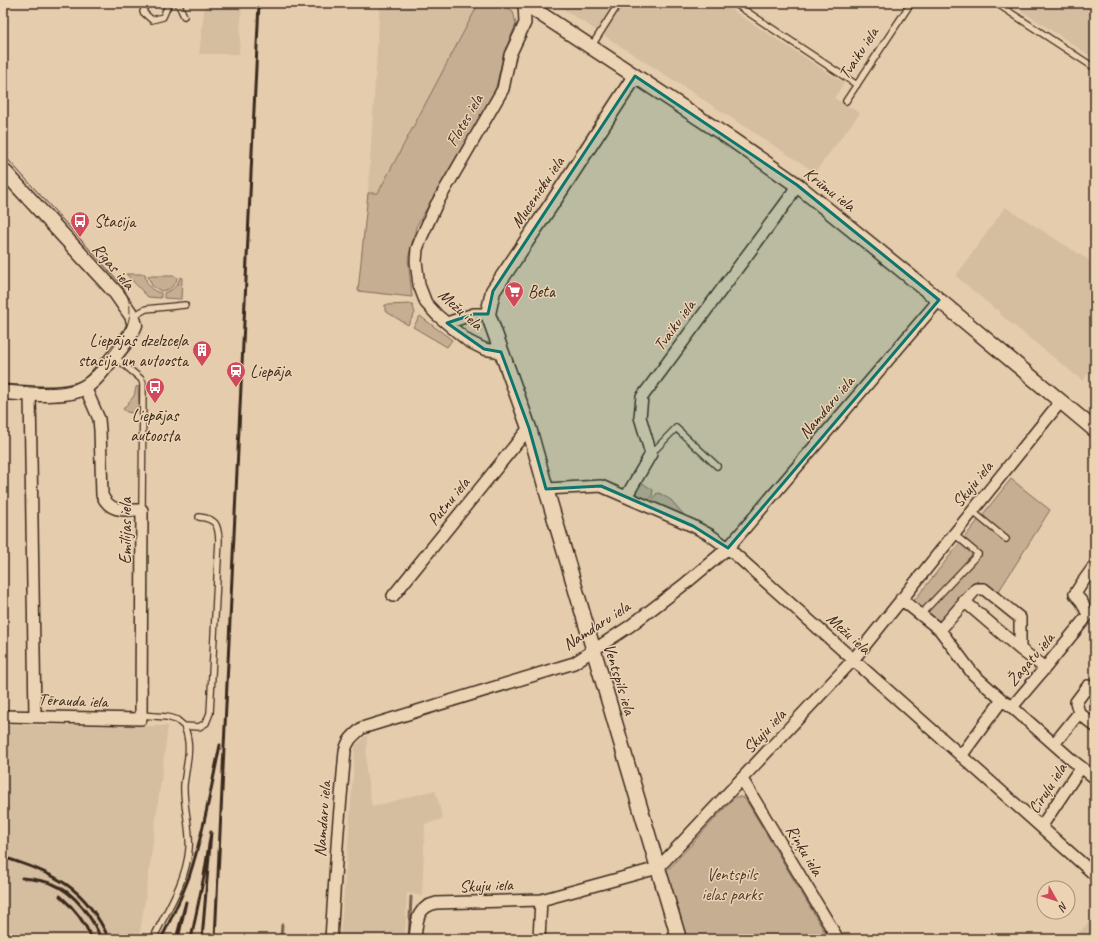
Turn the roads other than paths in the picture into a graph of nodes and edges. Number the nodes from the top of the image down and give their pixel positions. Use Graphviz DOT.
graph roads {
  1 [pos="146,3"];
  2 [pos="169,3"];
  3 [pos="178,3"];
  4 [pos="524,3"];
  5 [pos="618,3"];
  6 [pos="734,3"];
  7 [pos="911,3"];
  8 [pos="996,3"];
  9 [pos="184,16"];
  10 [pos="591,47"];
  11 [pos="1095,68"];
  12 [pos="635,76"];
  13 [pos="857,85"];
  14 [pos="846,102"];
  15 [pos="3,170"];
  16 [pos="797,185"];
  17 [pos="417,249"];
  18 [pos="938,300"];
  19 [pos="185,305"];
  20 [pos="488,314"];
  21 [pos="132,316"];
  22 [pos="447,323"];
  23 [pos="501,352"];
  24 [pos="114,356"];
  25 [pos="85,387"];
  26 [pos="3,392"];
  27 [pos="30,393"];
  28 [pos="1061,401"];
  29 [pos="529,428"];
  30 [pos="1095,430"];
  31 [pos="651,454"];
  32 [pos="717,466"];
  33 [pos="546,489"];
  34 [pos="626,497"];
  35 [pos="142,510"];
  36 [pos="972,511"];
  37 [pos="199,517"];
  38 [pos="954,534"];
  39 [pos="1006,539"];
  40 [pos="728,548"];
  41 [pos="1095,565"];
  42 [pos="393,596"];
  43 [pos="901,600"];
  44 [pos="964,600"];
  45 [pos="923,616"];
  46 [pos="940,630"];
  47 [pos="1020,649"];
  48 [pos="593,650"];
  49 [pos="853,660"];
  50 [pos="1045,668"];
  51 [pos="1095,691"];
  52 [pos="1002,700"];
  53 [pos="1012,707"];
  54 [pos="1079,713"];
  55 [pos="3,716"];
  56 [pos="35,716"];
  57 [pos="141,717"];
  58 [pos="184,726"];
  59 [pos="1095,726"];
  60 [pos="1054,744"];
  61 [pos="960,756"];
  62 [pos="1081,767"];
  63 [pos="1095,778"];
  64 [pos="742,779"];
  65 [pos="1041,827"];
  66 [pos="658,868"];
  67 [pos="1095,875"];
  68 [pos="541,900"];
  69 [pos="153,939"];
  70 [pos="331,939"];
  71 [pos="415,939"];
  72 [pos="539,939"];
  73 [pos="679,939"];
  74 [pos="838,939"];
  1 -- 2 [label="lane"];
  3 -- 9 [label="lane"];
  4 -- 10 [label="street, Krūmu iela"];
  4 -- 17 [label="street, Flotes iela"];
  5 -- 10 [label="lane"];
  6 -- 13 [label="lane"];
  7 -- 13 [label="lane, Tvaiku iela"];
  8 -- 11 [label="lane"];
  10 -- 12 [label="street, Krūmu iela"];
  12 -- 16 [label="street, Krūmu iela"];
  12 -- 20 [label="street, Mucenieku iela"];
  13 -- 14 [label="lane, Tvaiku iela"];
  15 -- 21 [label="street, Rīgas iela"];
  16 -- 18 [label="street, Krūmu iela"];
  16 -- 31 [label="street, Tvaiku iela"];
  17 -- 22 [label="street, Mežu iela"];
  18 -- 28 [label="street, Krūmu iela"];
  18 -- 40 [label="street, Namdaru iela"];
  19 -- 21 [label="lane"];
  20 -- 22 [label="street"];
  20 -- 23 [label="street, Mežu iela"];
  21 -- 24 [label="street, Rīgas iela"];
  22 -- 23 [label="street, Mežu iela"];
  23 -- 29 [label="street, Mežu iela"];
  24 -- 25 [label="street, Rīgas iela"];
  24 -- 35 [label="lane, Emīlijas iela"];
  25 -- 27 [label="street"];
  25 -- 35 [label="street"];
  26 -- 27 [label="street"];
  27 -- 56 [label="street"];
  28 -- 30 [label="street, Krūmu iela"];
  28 -- 36 [label="street, Skuju iela"];
  29 -- 33 [label="street, Ventspils iela"];
  29 -- 42 [label="street, Putnu iela"];
  31 -- 32 [label="lane"];
  31 -- 34 [label="street"];
  33 -- 34 [label="street, Mežu iela"];
  33 -- 48 [label="street, Ventspils iela"];
  34 -- 40 [label="street, Mežu iela"];
  35 -- 57 [label="street, Emīlijas iela"];
  36 -- 38 [label="street, Skuju iela"];
  36 -- 39 [label="lane"];
  37 -- 58 [label="lane"];
  38 -- 43 [label="street, Skuju iela"];
  38 -- 45 [label="lane"];
  40 -- 48 [label="street, Namdaru iela"];
  40 -- 49 [label="street, Mežu iela"];
  41 -- 50 [label="street, Žagatu iela"];
  43 -- 45 [label="street"];
  43 -- 49 [label="street, Skuju iela"];
  44 -- 46 [label="street"];
  44 -- 47 [label="street"];
  44 -- 47 [label="street"];
  45 -- 46 [label="street"];
  46 -- 52 [label="street"];
  47 -- 50 [label="street"];
  48 -- 66 [label="street, Ventspils iela"];
  48 -- 70 [label="street, Namdaru iela"];
  49 -- 61 [label="street, Mežu iela"];
  49 -- 64 [label="street, Skuju iela"];
  50 -- 53 [label="street, Žagatu iela"];
  51 -- 54 [label="street"];
  52 -- 53 [label="street, Žagatu iela"];
  52 -- 61 [label="street, Žagatu iela"];
  53 -- 60 [label="street"];
  54 -- 59 [label="street"];
  54 -- 60 [label="street"];
  55 -- 56 [label="street, Tērauda iela"];
  56 -- 57 [label="street, Tērauda iela"];
  57 -- 58 [label="lane"];
  58 -- 69 [label="lane"];
  60 -- 62 [label="street"];
  61 -- 65 [label="street, Mežu iela"];
  62 -- 63 [label="street"];
  62 -- 65 [label="street, Cīruļu iela"];
  64 -- 66 [label="street, Skuju iela"];
  64 -- 74 [label="street, Riņķu iela"];
  65 -- 67 [label="street, Mežu iela"];
  66 -- 68 [label="street, Skuju iela"];
  66 -- 73 [label="street, Ventspils iela"];
  68 -- 71 [label="street, Skuju iela"];
  68 -- 72 [label="street"];
}
